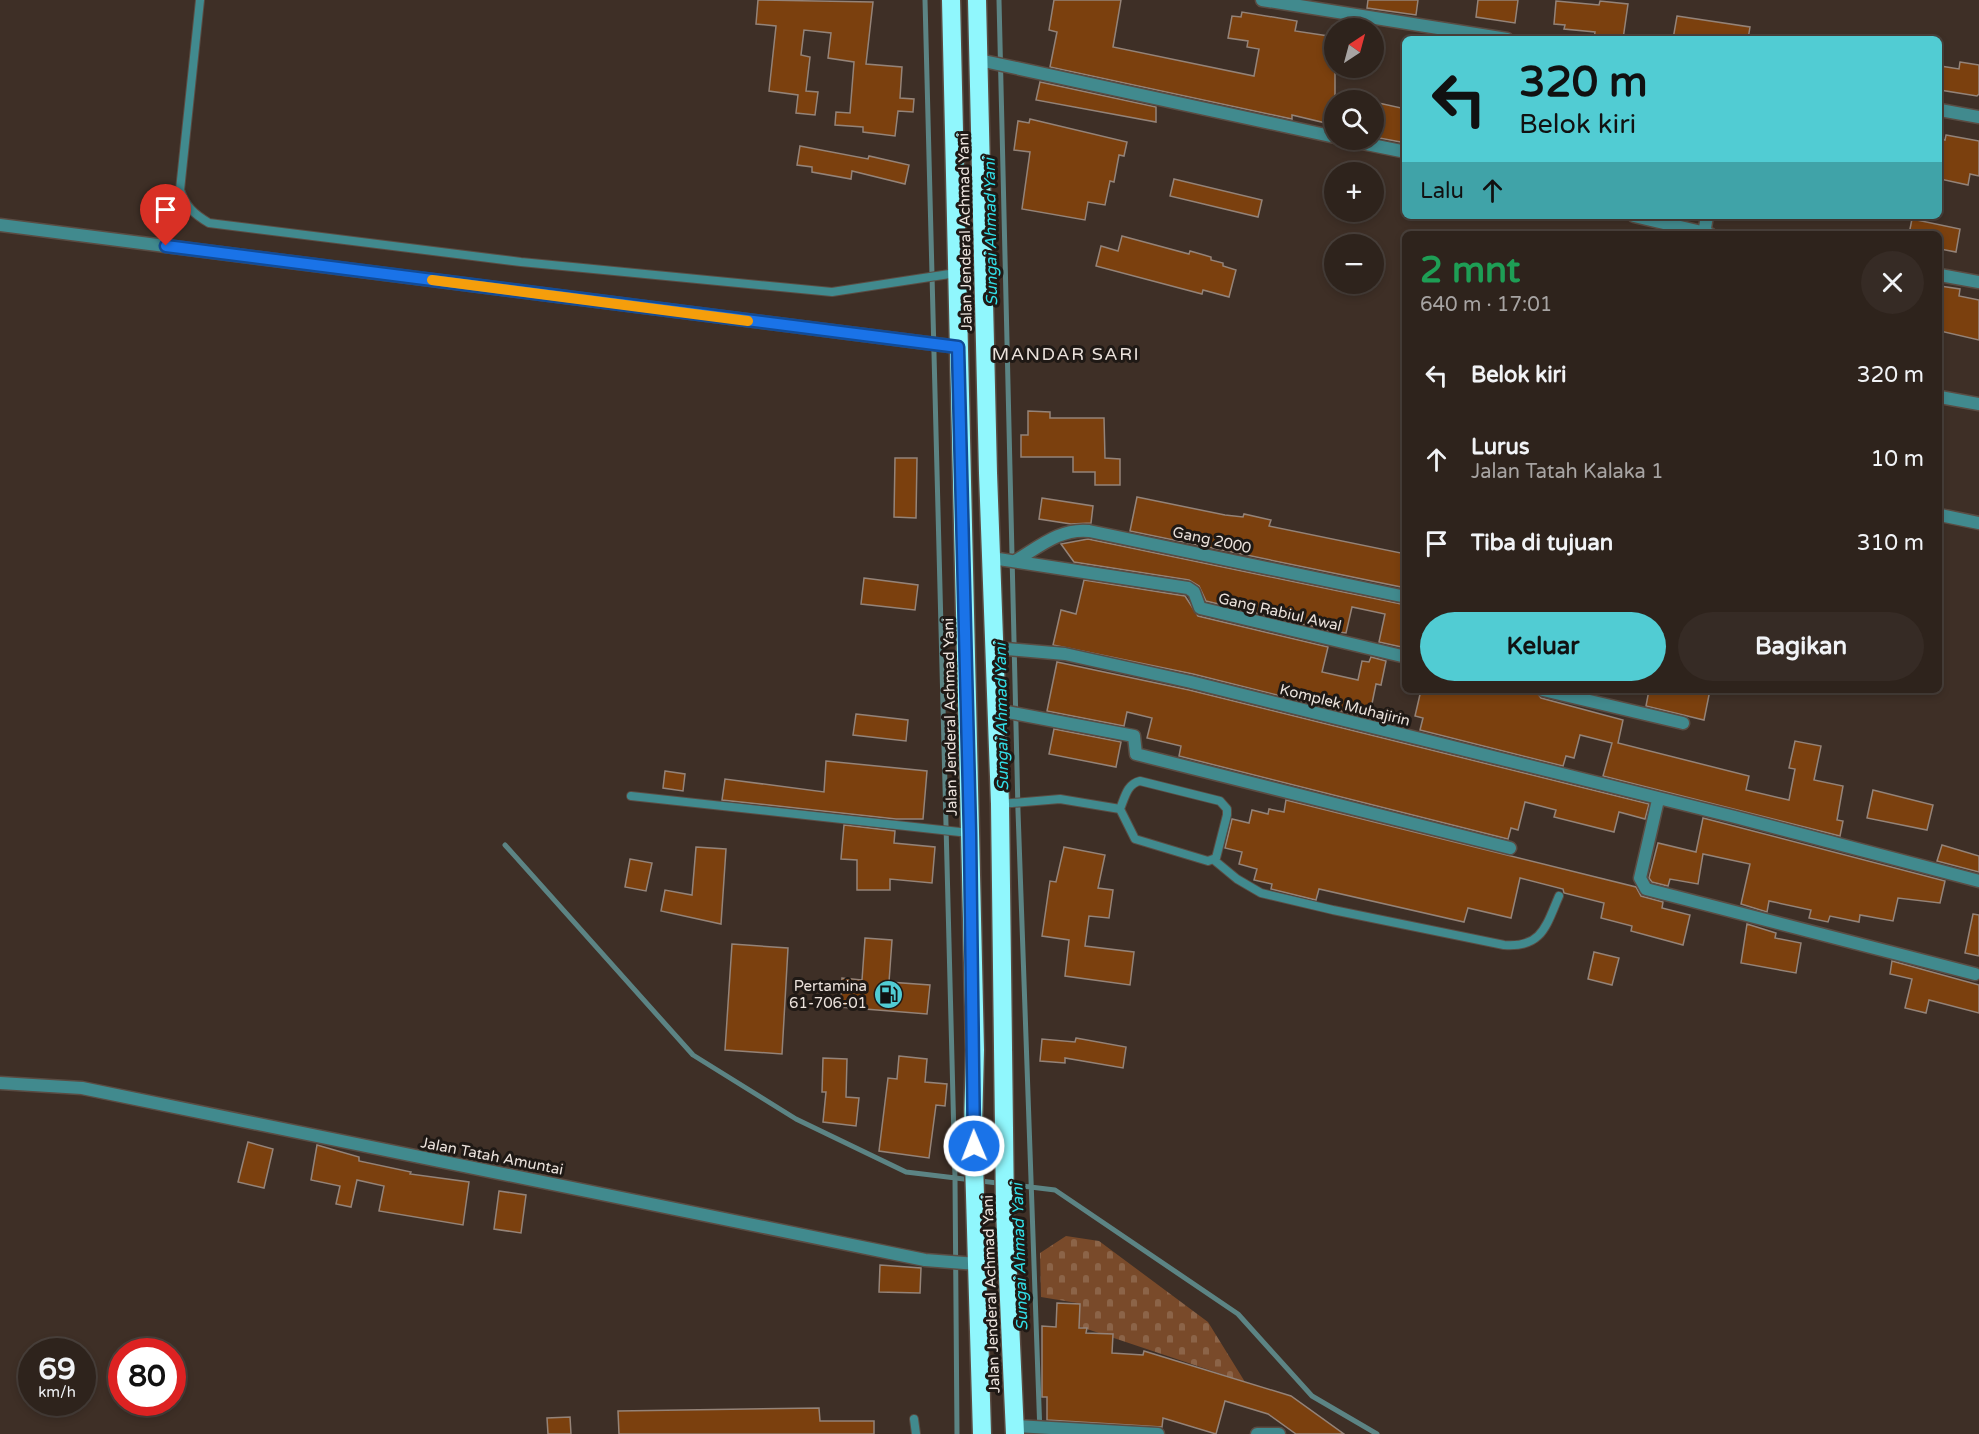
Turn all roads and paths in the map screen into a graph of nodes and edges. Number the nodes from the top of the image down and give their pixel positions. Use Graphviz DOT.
graph roads {
  1 [pos="200,0"];
  2 [pos="951,0"];
  3 [pos="977,0"];
  4 [pos="1262,0"];
  5 [pos="1488,36"];
  6 [pos="985,62"];
  7 [pos="1942,111"];
  8 [pos="1979,117"];
  9 [pos="1324,135"];
  10 [pos="1384,148"];
  11 [pos="1402,151"];
  12 [pos="1646,219"];
  13 [pos="0,225"];
  14 [pos="1694,231"];
  15 [pos="948,274"];
  16 [pos="1942,275"];
  17 [pos="1979,282"];
  18 [pos="949,346"];
  19 [pos="1942,397"];
  20 [pos="1979,404"];
  21 [pos="962,471"];
  22 [pos="988,473"];
  23 [pos="1942,515"];
  24 [pos="1979,523"];
  25 [pos="1004,559"];
  26 [pos="1402,596"];
  27 [pos="1002,649"];
  28 [pos="1402,656"];
  29 [pos="1556,693"];
  30 [pos="1009,712"];
  31 [pos="1683,723"];
  32 [pos="631,796"];
  33 [pos="1658,800"];
  34 [pos="1006,804"];
  35 [pos="1120,808"];
  36 [pos="970,833"];
  37 [pos="1510,848"];
  38 [pos="1214,860"];
  39 [pos="1979,881"];
  40 [pos="1559,896"];
  41 [pos="1975,974"];
  42 [pos="0,1083"];
  43 [pos="970,1264"];
  44 [pos="914,1419"];
  45 [pos="1026,1428"];
  46 [pos="916,1434"];
  47 [pos="982,1434"];
  48 [pos="1158,1434"];
  49 [pos="1257,1434"];
  50 [pos="1279,1434"];
  1 -- 15 [label="lane"];
  2 -- 15 [label="highway, Jalan Jenderal Achmad Yani"];
  3 -- 6 [label="highway, Jalan Jenderal Achmad Yani"];
  4 -- 5 [label="street"];
  6 -- 9 [label="street"];
  6 -- 22 [label="highway, Jalan Jenderal Achmad Yani"];
  7 -- 8 [label="street"];
  10 -- 11 [label="street"];
  12 -- 14 [label="street"];
  13 -- 18 [label="street"];
  15 -- 18 [label="highway, Jalan Jenderal Achmad Yani"];
  16 -- 17 [label="street"];
  18 -- 21 [label="highway, Jalan Jenderal Achmad Yani"];
  19 -- 20 [label="street"];
  21 -- 22 [label="highway"];
  21 -- 36 [label="highway, Jalan Jenderal Achmad Yani"];
  22 -- 25 [label="highway, Jalan Jenderal Achmad Yani"];
  23 -- 24 [label="street"];
  25 -- 26 [label="street, Gang 2000"];
  25 -- 27 [label="highway, Jalan Jenderal Achmad Yani"];
  25 -- 28 [label="street, Gang Rabiul Awal"];
  27 -- 30 [label="highway, Jalan Jenderal Achmad Yani"];
  27 -- 33 [label="street, Komplek Muhajirin"];
  29 -- 31 [label="street"];
  30 -- 34 [label="highway, Jalan Jenderal Achmad Yani"];
  30 -- 37 [label="street"];
  32 -- 36 [label="lane"];
  33 -- 39 [label="street, Komplek Muhajirin"];
  33 -- 41 [label="street"];
  34 -- 35 [label="lane"];
  34 -- 45 [label="highway, Jalan Jenderal Achmad Yani"];
  35 -- 38 [label="lane"];
  35 -- 38 [label="lane"];
  36 -- 43 [label="highway, Jalan Jenderal Achmad Yani"];
  38 -- 40 [label="lane"];
  42 -- 43 [label="street, Jalan Tatah Amuntai"];
  43 -- 47 [label="highway, Jalan Jenderal Achmad Yani"];
  44 -- 46 [label="lane"];
  45 -- 48 [label="street"];
  49 -- 50 [label="street"];
}
